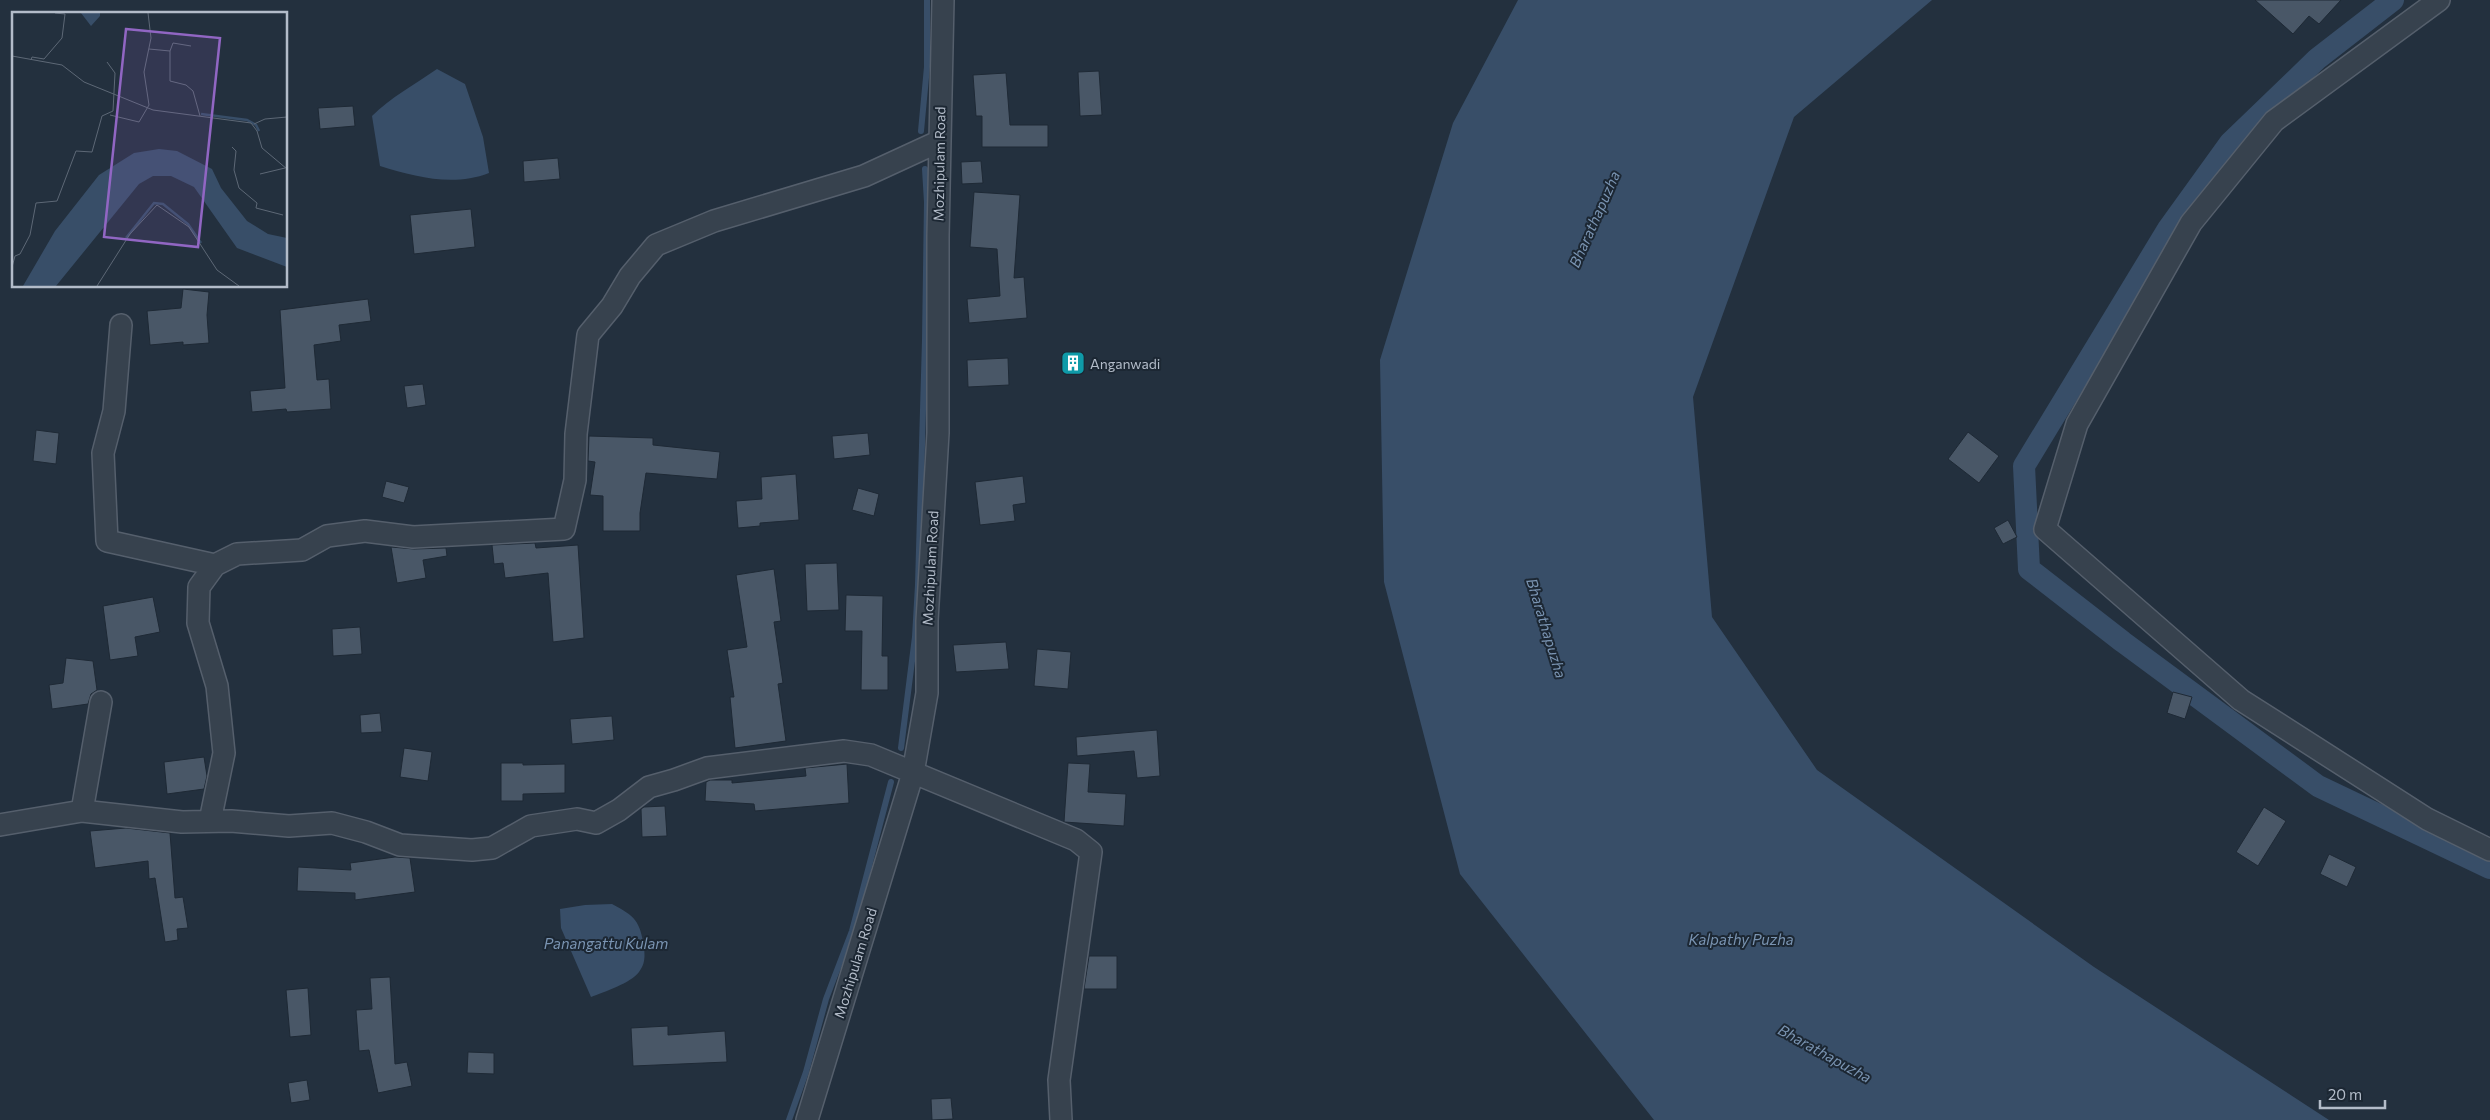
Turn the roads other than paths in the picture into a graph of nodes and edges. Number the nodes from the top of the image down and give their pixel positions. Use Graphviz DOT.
graph roads {
  1 [pos="943,0"];
  2 [pos="2439,0"];
  3 [pos="940,140"];
  4 [pos="121,325"];
  5 [pos="215,565"];
  6 [pos="101,702"];
  7 [pos="913,773"];
  8 [pos="82,811"];
  9 [pos="210,821"];
  10 [pos="0,825"];
  11 [pos="2490,850"];
  12 [pos="807,1120"];
  13 [pos="1061,1120"];
  1 -- 3 [label="street, Mozhipulam Road"];
  2 -- 11 [label="street"];
  3 -- 5 [label="street"];
  3 -- 7 [label="street, Mozhipulam Road"];
  4 -- 5 [label="street"];
  5 -- 9 [label="street"];
  6 -- 8 [label="street"];
  7 -- 9 [label="street"];
  7 -- 12 [label="street, Mozhipulam Road"];
  7 -- 13 [label="street"];
  8 -- 9 [label="street"];
  8 -- 10 [label="street"];
}
